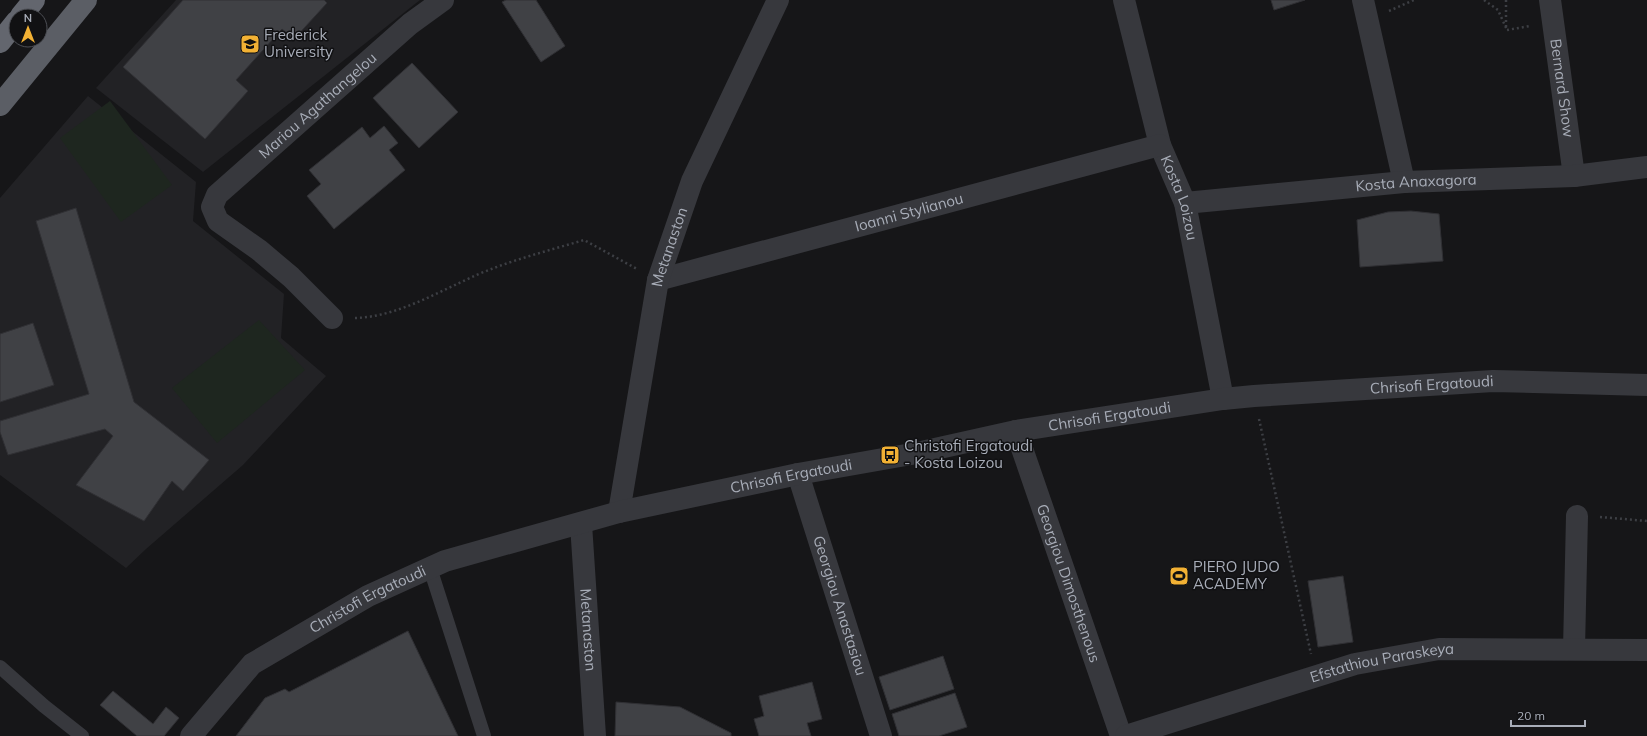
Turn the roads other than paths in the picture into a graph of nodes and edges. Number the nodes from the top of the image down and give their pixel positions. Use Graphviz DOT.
graph roads {
  1 [pos="34,0"];
  2 [pos="86,0"];
  3 [pos="443,0"];
  4 [pos="778,0"];
  5 [pos="1124,0"];
  6 [pos="1363,0"];
  7 [pos="1550,0"];
  8 [pos="28,8"];
  9 [pos="8,32"];
  10 [pos="0,42"];
  11 [pos="0,105"];
  12 [pos="1160,145"];
  13 [pos="1647,167"];
  14 [pos="1574,176"];
  15 [pos="1404,182"];
  16 [pos="1185,203"];
  17 [pos="658,280"];
  18 [pos="332,318"];
  19 [pos="1647,385"];
  20 [pos="1222,399"];
  21 [pos="1016,431"];
  22 [pos="798,474"];
  23 [pos="619,512"];
  24 [pos="1577,516"];
  25 [pos="581,524"];
  26 [pos="430,568"];
  27 [pos="1574,649"];
  28 [pos="1647,650"];
  29 [pos="0,667"];
  30 [pos="82,736"];
  31 [pos="191,736"];
  32 [pos="484,736"];
  33 [pos="594,736"];
  34 [pos="880,736"];
  35 [pos="1121,736"];
  36 [pos="1126,736"];
  1 -- 8 [label="highway"];
  2 -- 11 [label="highway"];
  3 -- 18 [label="street, Mariou Agathangelou"];
  4 -- 17 [label="street, Metanaston"];
  5 -- 12 [label="street, Kosta Loizou"];
  6 -- 15 [label="street"];
  7 -- 14 [label="street, Bernard Show"];
  9 -- 10 [label="highway"];
  12 -- 16 [label="street, Kosta Loizou"];
  12 -- 17 [label="street, Ioanni Stylianou"];
  13 -- 14 [label="street, Kosta Anaxagora"];
  14 -- 15 [label="street, Kosta Anaxagora"];
  15 -- 16 [label="street, Kosta Anaxagora"];
  16 -- 20 [label="street, Kosta Loizou"];
  17 -- 23 [label="street, Metanaston"];
  19 -- 20 [label="street, Chrisofi Ergatoudi"];
  20 -- 21 [label="street, Chrisofi Ergatoudi"];
  21 -- 22 [label="street, Chrisofi Ergatoudi"];
  21 -- 35 [label="street, Georgiou Dimosthenous"];
  22 -- 23 [label="street, Chrisofi Ergatoudi"];
  22 -- 34 [label="street, Georgiou Anastasiou"];
  23 -- 25 [label="street, Chrisofi Ergatoudi"];
  24 -- 27 [label="street"];
  25 -- 26 [label="street, Christofi Ergatoudi"];
  25 -- 33 [label="street, Metanaston"];
  26 -- 31 [label="street, Christofi Ergatoudi"];
  26 -- 32 [label="lane"];
  27 -- 28 [label="street, Efstathiou Paraskeya"];
  27 -- 36 [label="street, Efstathiou Paraskeya"];
  29 -- 30 [label="lane"];
}
